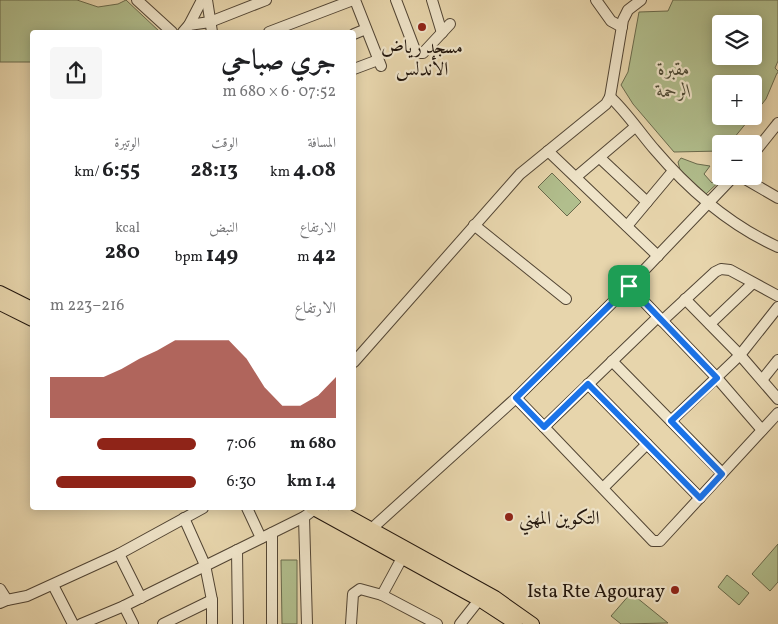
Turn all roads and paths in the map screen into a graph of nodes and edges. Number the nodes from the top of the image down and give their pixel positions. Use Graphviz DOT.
graph roads {
  1 [pos="137,0"];
  2 [pos="202,0"];
  3 [pos="207,0"];
  4 [pos="266,0"];
  5 [pos="354,0"];
  6 [pos="396,0"];
  7 [pos="432,0"];
  8 [pos="596,0"];
  9 [pos="641,0"];
  10 [pos="450,24"];
  11 [pos="211,27"];
  12 [pos="622,27"];
  13 [pos="186,29"];
  14 [pos="366,29"];
  15 [pos="170,30"];
  16 [pos="274,30"];
  17 [pos="356,33"];
  18 [pos="442,33"];
  19 [pos="356,69"];
  20 [pos="610,97"];
  21 [pos="778,123"];
  22 [pos="635,127"];
  23 [pos="762,143"];
  24 [pos="548,151"];
  25 [pos="600,158"];
  26 [pos="673,171"];
  27 [pos="576,177"];
  28 [pos="726,185"];
  29 [pos="756,185"];
  30 [pos="778,198"];
  31 [pos="647,202"];
  32 [pos="708,204"];
  33 [pos="474,225"];
  34 [pos="626,226"];
  35 [pos="778,248"];
  36 [pos="658,256"];
  37 [pos="753,283"];
  38 [pos="629,286"];
  39 [pos="0,292"];
  40 [pos="778,296"];
  41 [pos="566,299"];
  42 [pos="685,299"];
  43 [pos="0,304"];
  44 [pos="30,307"];
  45 [pos="778,307"];
  46 [pos="30,319"];
  47 [pos="660,319"];
  48 [pos="710,324"];
  49 [pos="740,355"];
  50 [pos="356,360"];
  51 [pos="778,360"];
  52 [pos="612,361"];
  53 [pos="717,378"];
  54 [pos="762,380"];
  55 [pos="588,384"];
  56 [pos="516,398"];
  57 [pos="778,399"];
  58 [pos="778,413"];
  59 [pos="671,421"];
  60 [pos="544,427"];
  61 [pos="762,430"];
  62 [pos="647,444"];
  63 [pos="722,474"];
  64 [pos="603,488"];
  65 [pos="700,498"];
  66 [pos="199,510"];
  67 [pos="249,510"];
  68 [pos="311,510"];
  69 [pos="337,510"];
  70 [pos="184,518"];
  71 [pos="368,532"];
  72 [pos="272,533"];
  73 [pos="261,538"];
  74 [pos="237,550"];
  75 [pos="119,554"];
  76 [pos="402,558"];
  77 [pos="205,565"];
  78 [pos="53,585"];
  79 [pos="0,589"];
  80 [pos="382,595"];
  81 [pos="141,598"];
  82 [pos="212,600"];
  83 [pos="479,600"];
  84 [pos="3,601"];
  85 [pos="124,606"];
  86 [pos="73,624"];
  87 [pos="81,624"];
  88 [pos="133,624"];
  89 [pos="163,624"];
  90 [pos="212,624"];
  91 [pos="238,624"];
  92 [pos="272,624"];
  93 [pos="307,624"];
  94 [pos="351,624"];
  95 [pos="437,624"];
  96 [pos="460,624"];
  97 [pos="516,624"];
  98 [pos="533,624"];
  1 -- 15 [label="street"];
  2 -- 13 [label="street"];
  3 -- 11 [label="street"];
  4 -- 11 [label="street"];
  5 -- 14 [label="street"];
  5 -- 16 [label="street"];
  6 -- 18 [label="street"];
  7 -- 18 [label="street"];
  8 -- 12 [label="street"];
  9 -- 12 [label="street"];
  10 -- 18 [label="street"];
  11 -- 13 [label="street"];
  12 -- 20 [label="street"];
  14 -- 17 [label="street"];
  14 -- 19 [label="street"];
  20 -- 22 [label="street"];
  20 -- 24 [label="street"];
  21 -- 23 [label="street"];
  22 -- 25 [label="street"];
  22 -- 26 [label="street"];
  24 -- 27 [label="street"];
  24 -- 33 [label="street"];
  25 -- 27 [label="street"];
  25 -- 31 [label="street"];
  26 -- 31 [label="street"];
  26 -- 32 [label="street"];
  27 -- 34 [label="street"];
  28 -- 32 [label="street"];
  29 -- 30 [label="street"];
  31 -- 34 [label="street"];
  32 -- 35 [label="street"];
  32 -- 36 [label="street"];
  33 -- 41 [label="street"];
  33 -- 50 [label="street"];
  34 -- 36 [label="street"];
  36 -- 38 [label="street"];
  37 -- 40 [label="street"];
  37 -- 42 [label="street"];
  37 -- 48 [label="street"];
  38 -- 47 [label="street"];
  38 -- 56 [label="street"];
  39 -- 44 [label="main road"];
  42 -- 47 [label="street"];
  42 -- 48 [label="street"];
  43 -- 46 [label="main road"];
  45 -- 49 [label="street"];
  47 -- 52 [label="street"];
  47 -- 53 [label="street"];
  48 -- 49 [label="street"];
  49 -- 53 [label="street"];
  49 -- 54 [label="street"];
  51 -- 54 [label="street"];
  52 -- 55 [label="street"];
  52 -- 59 [label="street"];
  53 -- 59 [label="street"];
  53 -- 61 [label="street"];
  54 -- 57 [label="street"];
  55 -- 60 [label="street"];
  55 -- 62 [label="street"];
  56 -- 60 [label="street"];
  56 -- 71 [label="street"];
  58 -- 61 [label="street"];
  59 -- 63 [label="street"];
  60 -- 64 [label="street"];
  61 -- 63 [label="street"];
  62 -- 64 [label="street"];
  62 -- 65 [label="street"];
  63 -- 65 [label="street"];
  64 -- 65 [label="street"];
  66 -- 70 [label="street"];
  67 -- 73 [label="street"];
  68 -- 71 [label="main road"];
  68 -- 72 [label="street"];
  68 -- 93 [label="street"];
  69 -- 71 [label="main road"];
  70 -- 75 [label="street"];
  70 -- 77 [label="street"];
  71 -- 76 [label="main road"];
  71 -- 98 [label="main road"];
  72 -- 73 [label="street"];
  72 -- 92 [label="street"];
  73 -- 74 [label="street"];
  74 -- 77 [label="street"];
  74 -- 91 [label="street"];
  75 -- 78 [label="street"];
  75 -- 81 [label="street"];
  76 -- 80 [label="street"];
  76 -- 83 [label="main road"];
  77 -- 81 [label="street"];
  77 -- 82 [label="street"];
  78 -- 84 [label="street"];
  78 -- 86 [label="street"];
  79 -- 84 [label="street"];
  80 -- 94 [label="street"];
  80 -- 95 [label="street"];
  81 -- 85 [label="street"];
  82 -- 89 [label="street"];
  82 -- 90 [label="street"];
  83 -- 96 [label="street"];
  83 -- 97 [label="main road"];
  85 -- 87 [label="street"];
  85 -- 88 [label="street"];
}
